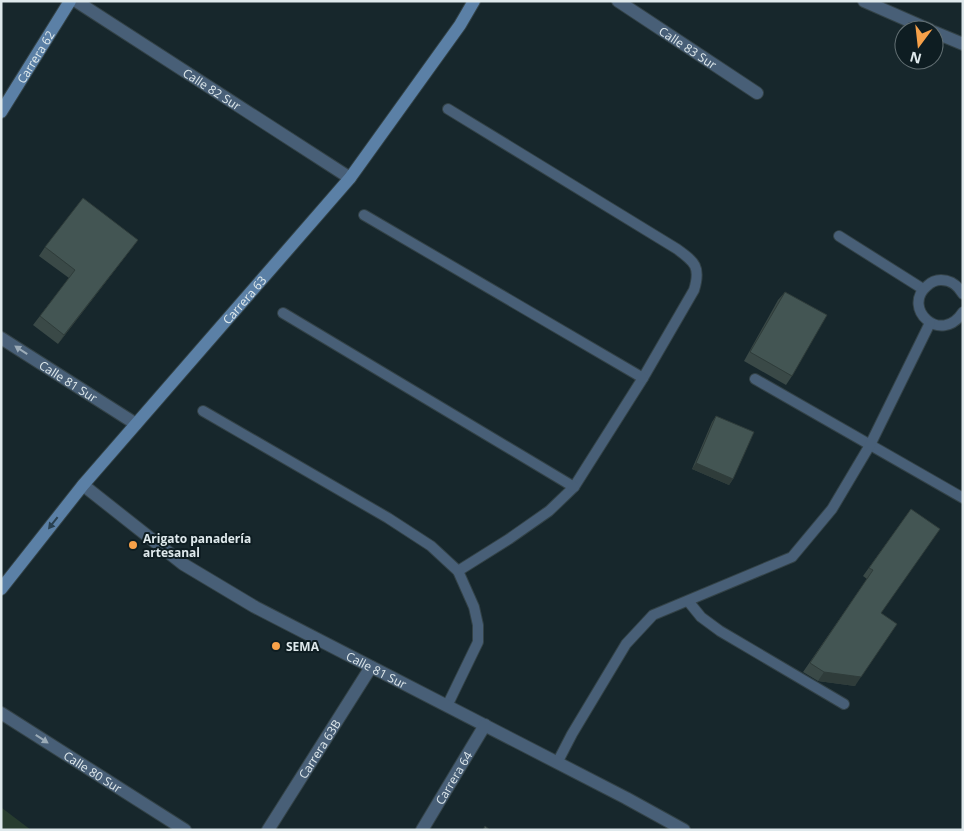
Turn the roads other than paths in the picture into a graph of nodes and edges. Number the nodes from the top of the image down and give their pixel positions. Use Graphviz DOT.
graph roads {
  1 [pos="70,1"];
  2 [pos="76,1"];
  3 [pos="474,1"];
  4 [pos="618,1"];
  5 [pos="864,1"];
  6 [pos="907,20"];
  7 [pos="944,36"];
  8 [pos="963,44"];
  9 [pos="757,93"];
  10 [pos="448,109"];
  11 [pos="1,112"];
  12 [pos="350,178"];
  13 [pos="364,215"];
  14 [pos="839,236"];
  15 [pos="923,289"];
  16 [pos="963,294"];
  17 [pos="963,312"];
  18 [pos="283,314"];
  19 [pos="930,323"];
  20 [pos="1,338"];
  21 [pos="644,378"];
  22 [pos="756,379"];
  23 [pos="203,411"];
  24 [pos="136,424"];
  25 [pos="870,445"];
  26 [pos="83,485"];
  27 [pos="574,487"];
  28 [pos="963,498"];
  29 [pos="458,571"];
  30 [pos="1,589"];
  31 [pos="688,601"];
  32 [pos="371,667"];
  33 [pos="844,704"];
  34 [pos="447,706"];
  35 [pos="1,713"];
  36 [pos="485,725"];
  37 [pos="557,763"];
  38 [pos="169,826"];
  39 [pos="186,830"];
  40 [pos="268,830"];
  41 [pos="422,830"];
  42 [pos="684,830"];
  1 -- 11 [label="street, Carrera 62"];
  2 -- 12 [label="street, Calle 82 Sur"];
  3 -- 12 [label="street, Carrera 63"];
  4 -- 9 [label="street, Calle 83 Sur"];
  5 -- 6 [label="street"];
  7 -- 8 [label="street"];
  10 -- 21 [label="lane"];
  12 -- 24 [label="street, Carrera 63"];
  13 -- 21 [label="lane"];
  14 -- 15 [label="lane"];
  15 -- 16 [label="lane"];
  15 -- 19 [label="lane"];
  17 -- 19 [label="lane"];
  18 -- 27 [label="lane"];
  19 -- 25 [label="lane"];
  24 -- 20 [label="street, Calle 81 Sur, one-way"];
  21 -- 27 [label="lane"];
  22 -- 25 [label="lane"];
  23 -- 29 [label="lane"];
  24 -- 26 [label="street, Carrera 63"];
  25 -- 28 [label="lane"];
  25 -- 31 [label="lane"];
  26 -- 30 [label="street, Carrera 63, one-way"];
  26 -- 32 [label="street, Calle 81 Sur"];
  27 -- 29 [label="lane"];
  29 -- 34 [label="lane"];
  31 -- 33 [label="lane"];
  31 -- 37 [label="lane"];
  32 -- 34 [label="street, Calle 81 Sur"];
  32 -- 40 [label="street, Carrera 63B"];
  34 -- 36 [label="street, Calle 81 Sur"];
  35 -- 38 [label="street, Calle 80 Sur, one-way"];
  36 -- 37 [label="street, Calle 81 Sur"];
  36 -- 41 [label="street, Carrera 64"];
  37 -- 42 [label="street, Calle 81 Sur"];
  38 -- 39 [label="street, Calle 80 Sur"];
}
